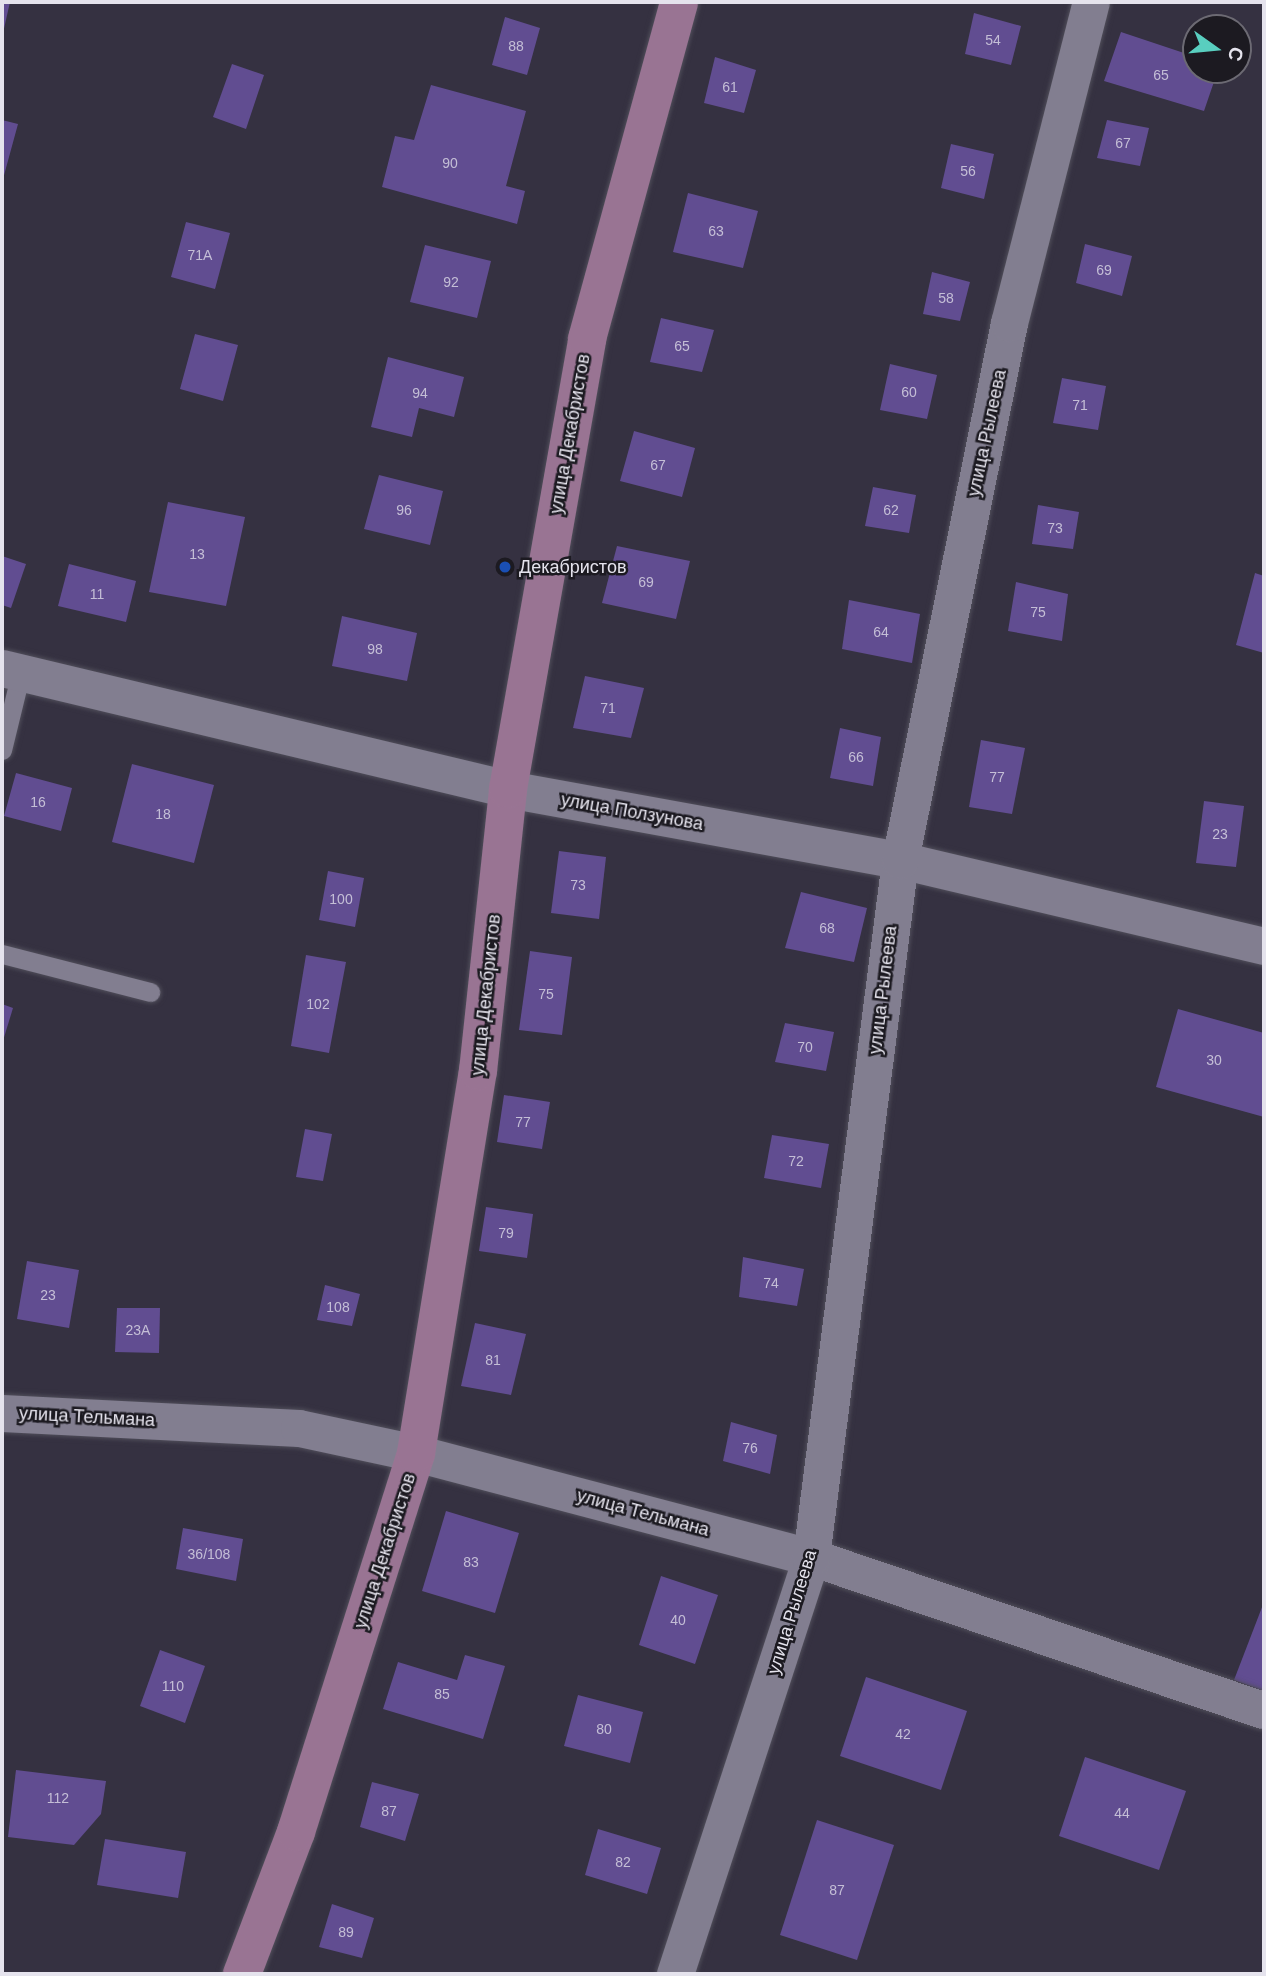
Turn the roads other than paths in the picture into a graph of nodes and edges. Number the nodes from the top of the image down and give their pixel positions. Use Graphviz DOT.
graph roads {
  1 [pos="679,2"];
  2 [pos="1091,2"];
  3 [pos="11,670"];
  4 [pos="2,750"];
  5 [pos="508,789"];
  6 [pos="900,860"];
  7 [pos="1264,946"];
  8 [pos="2,954"];
  9 [pos="150,992"];
  10 [pos="2,1413"];
  11 [pos="416,1452"];
  12 [pos="811,1557"];
  13 [pos="1264,1710"];
  14 [pos="242,1974"];
  15 [pos="675,1974"];
  1 -- 5 [label="street, улица Декабристов"];
  2 -- 6 [label="street, улица Рылеева"];
  3 -- 4 [label="lane"];
  3 -- 5 [label="street, улица Ползунова"];
  5 -- 6 [label="street, улица Ползунова"];
  5 -- 11 [label="street, улица Декабристов"];
  6 -- 7 [label="street, улица Ползунова"];
  6 -- 12 [label="street, улица Рылеева"];
  8 -- 9 [label="lane"];
  10 -- 11 [label="street, улица Тельмана"];
  11 -- 12 [label="street, улица Тельмана"];
  11 -- 14 [label="street, улица Декабристов"];
  12 -- 13 [label="street, улица Тельмана"];
  12 -- 15 [label="street, улица Рылеева"];
}
